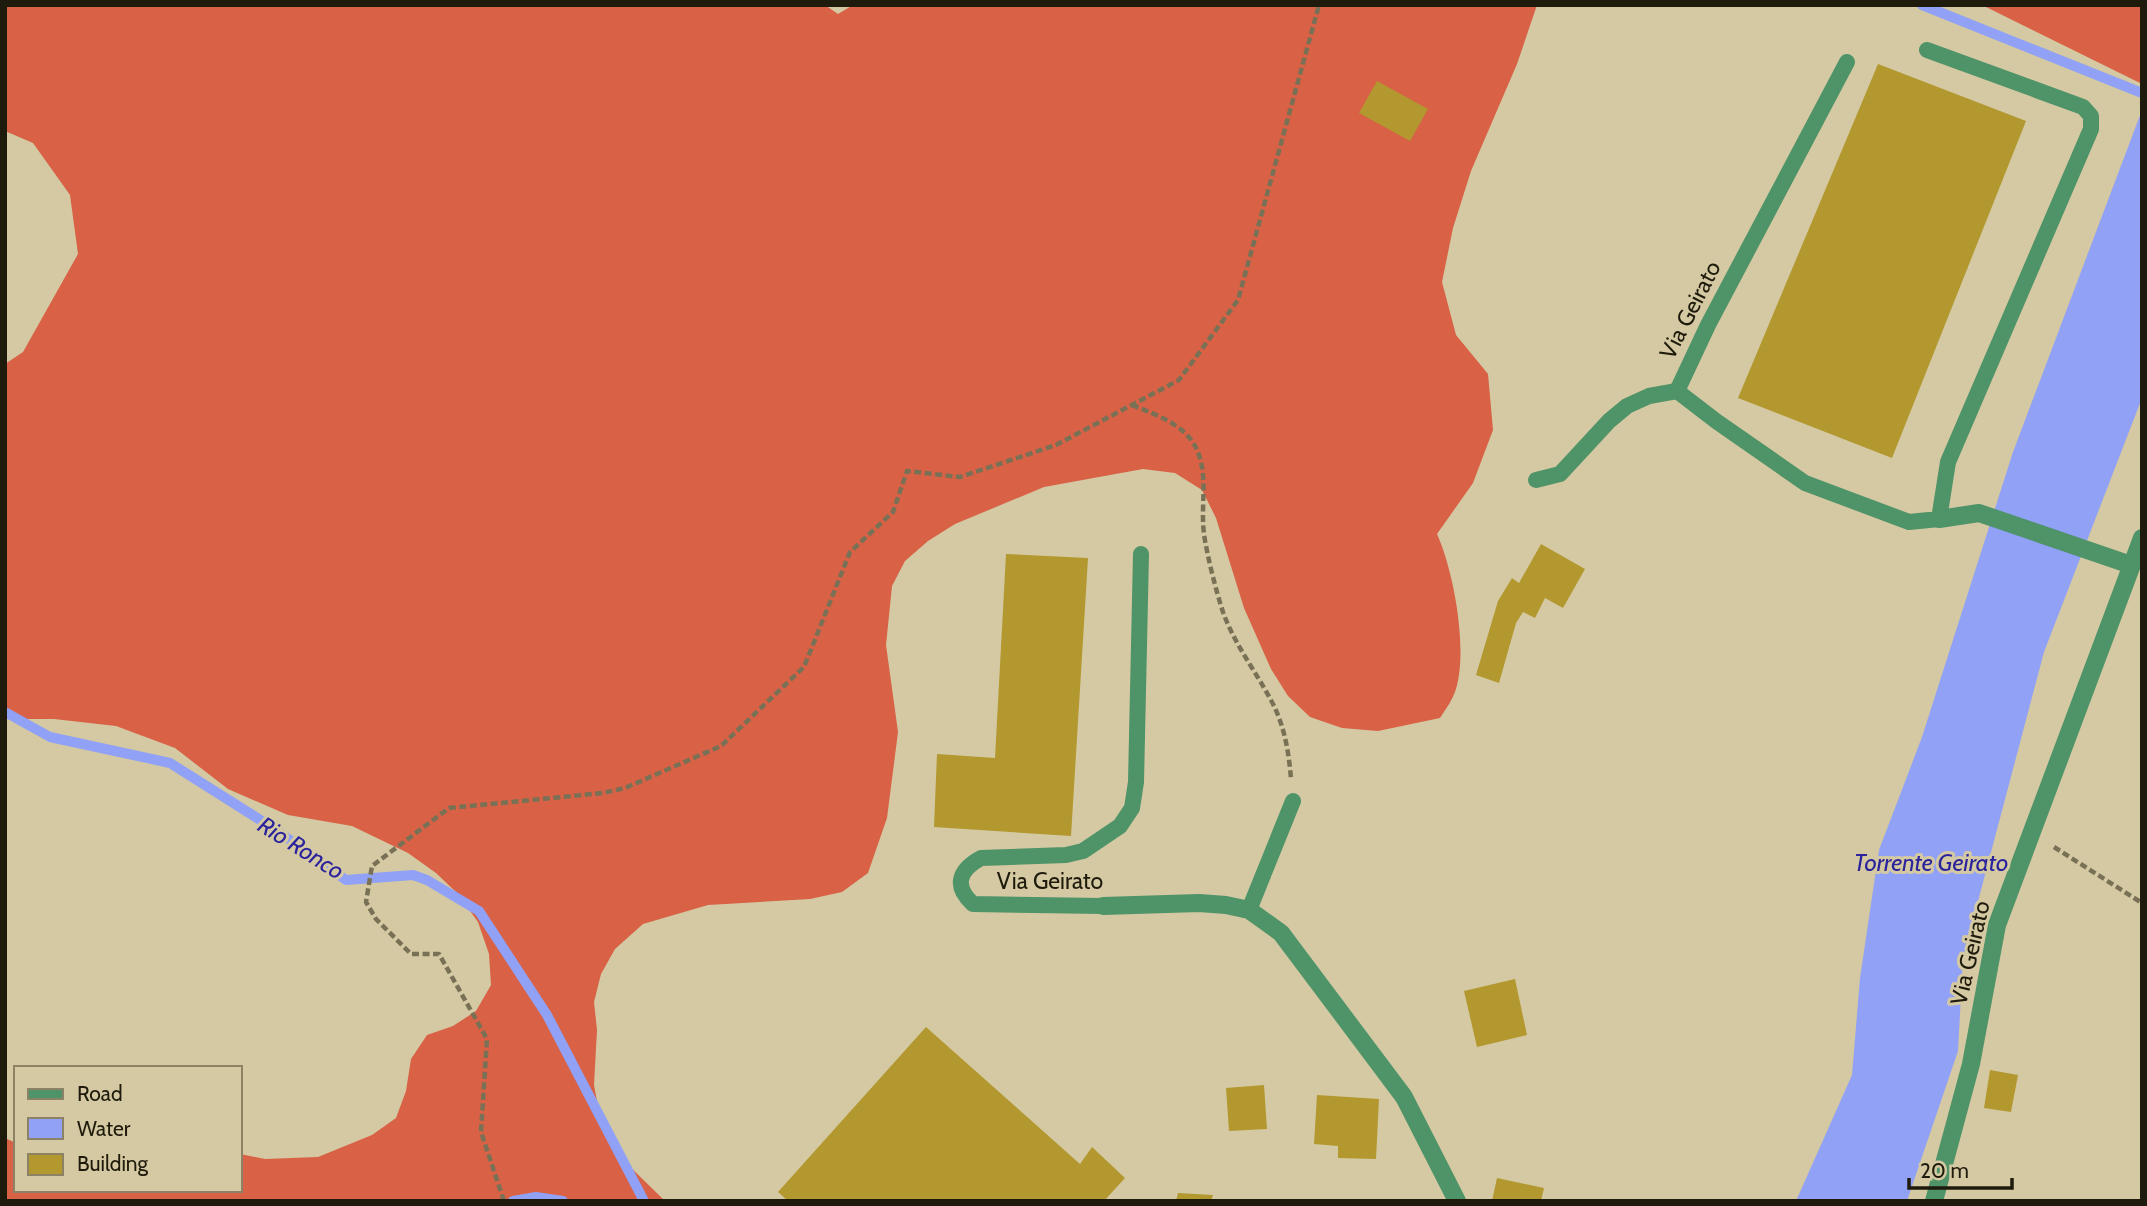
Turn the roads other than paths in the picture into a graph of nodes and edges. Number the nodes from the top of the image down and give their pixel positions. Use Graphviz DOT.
graph roads {
  1 [pos="1927,50"];
  2 [pos="1847,62"];
  3 [pos="1677,391"];
  4 [pos="1536,480"];
  5 [pos="1939,519"];
  6 [pos="2142,538"];
  7 [pos="1141,554"];
  8 [pos="2131,565"];
  9 [pos="1293,801"];
  10 [pos="1103,906"];
  11 [pos="1249,910"];
  12 [pos="1457,1201"];
  13 [pos="1934,1201"];
  1 -- 5 [label="lane"];
  2 -- 3 [label="lane, Via Geirato"];
  3 -- 4 [label="lane"];
  3 -- 5 [label="lane, Via Geirato"];
  5 -- 8 [label="street, Via Geirato"];
  6 -- 8 [label="street, Via Geirato"];
  7 -- 10 [label="lane, Via Geirato"];
  8 -- 13 [label="street, Via Geirato"];
  9 -- 11 [label="lane"];
  10 -- 11 [label="street, Via Geirato"];
  11 -- 12 [label="street, Via Geirato"];
}
